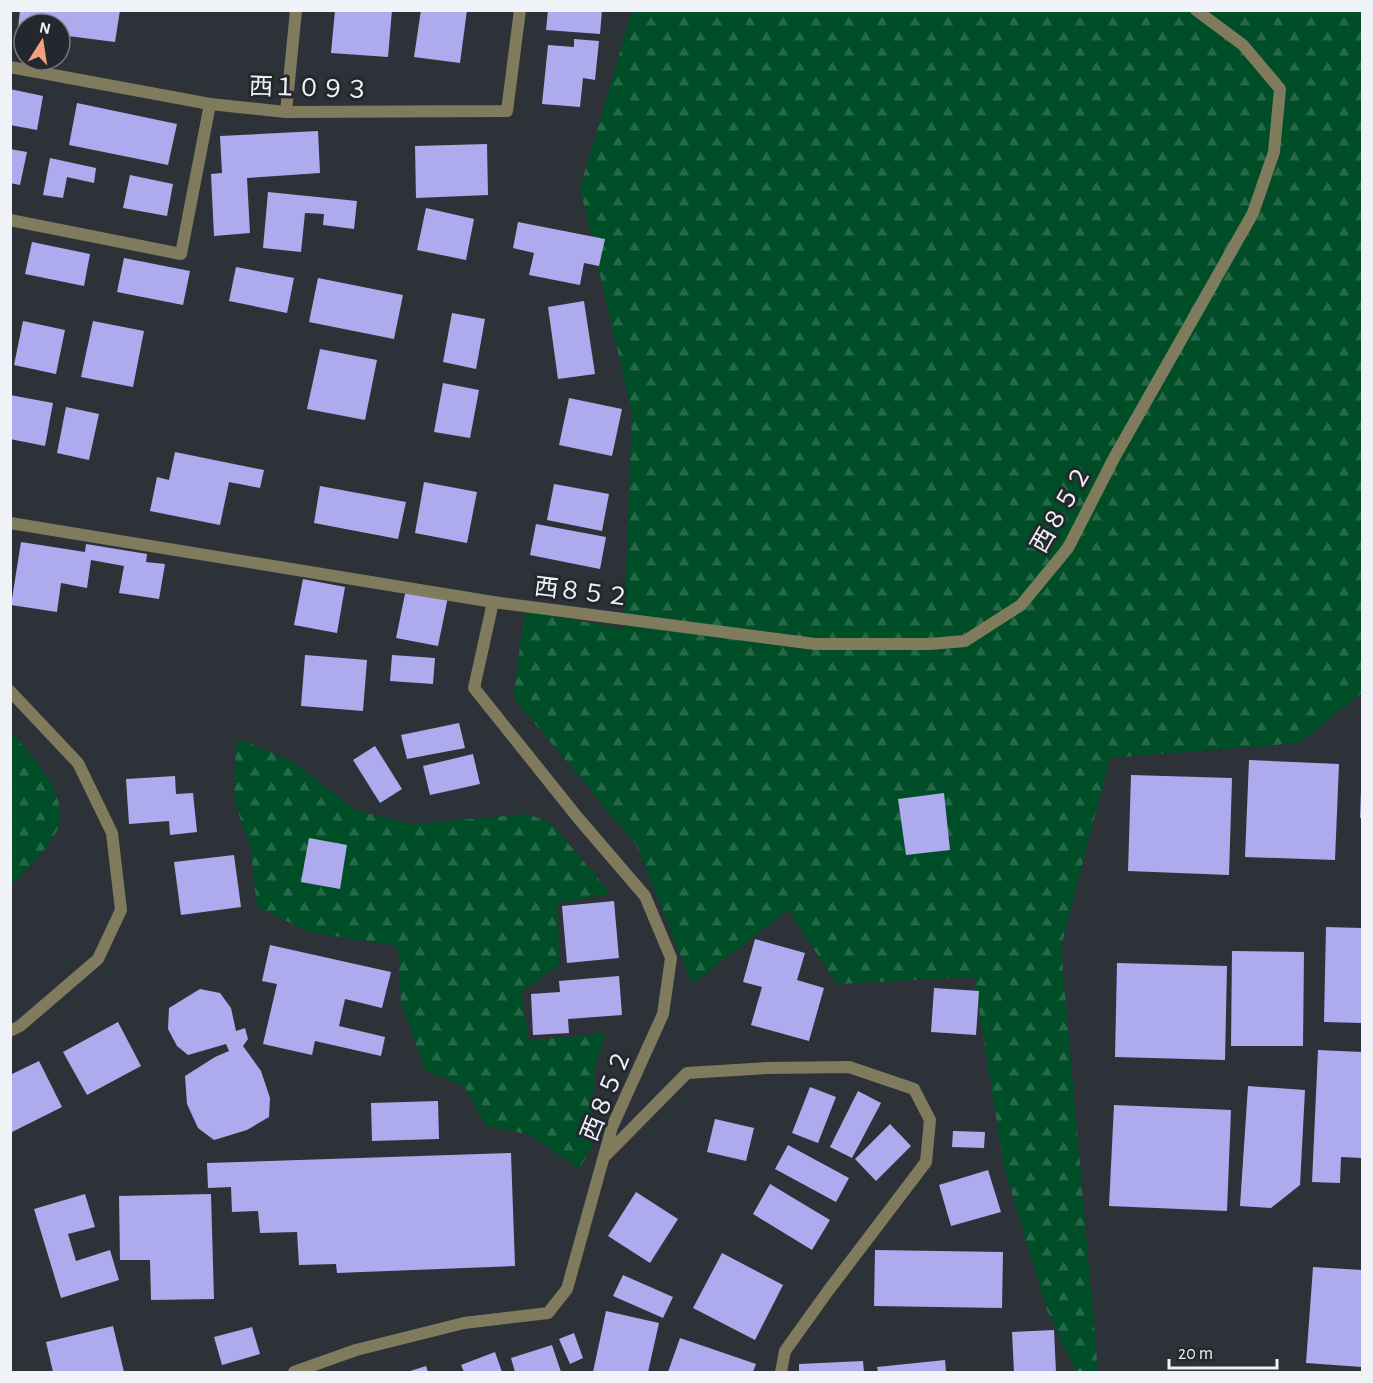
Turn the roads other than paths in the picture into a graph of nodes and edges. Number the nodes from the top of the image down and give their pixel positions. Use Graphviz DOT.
graph roads {
  1 [pos="296,10"];
  2 [pos="520,10"];
  3 [pos="1196,10"];
  4 [pos="10,66"];
  5 [pos="210,104"];
  6 [pos="286,112"];
  7 [pos="10,220"];
  8 [pos="10,523"];
  9 [pos="493,602"];
  10 [pos="10,691"];
  11 [pos="10,1031"];
  12 [pos="603,1158"];
  13 [pos="294,1372"];
  14 [pos="780,1372"];
  1 -- 6 [label="street"];
  2 -- 6 [label="street, 西１０９３"];
  3 -- 9 [label="street, 西８５２"];
  4 -- 5 [label="street, 西１０９３"];
  5 -- 6 [label="street, 西１０９３"];
  5 -- 7 [label="street"];
  8 -- 9 [label="street"];
  9 -- 12 [label="street, 西８５２"];
  10 -- 11 [label="street"];
  12 -- 13 [label="street, 西８５２"];
  12 -- 14 [label="street"];
}
